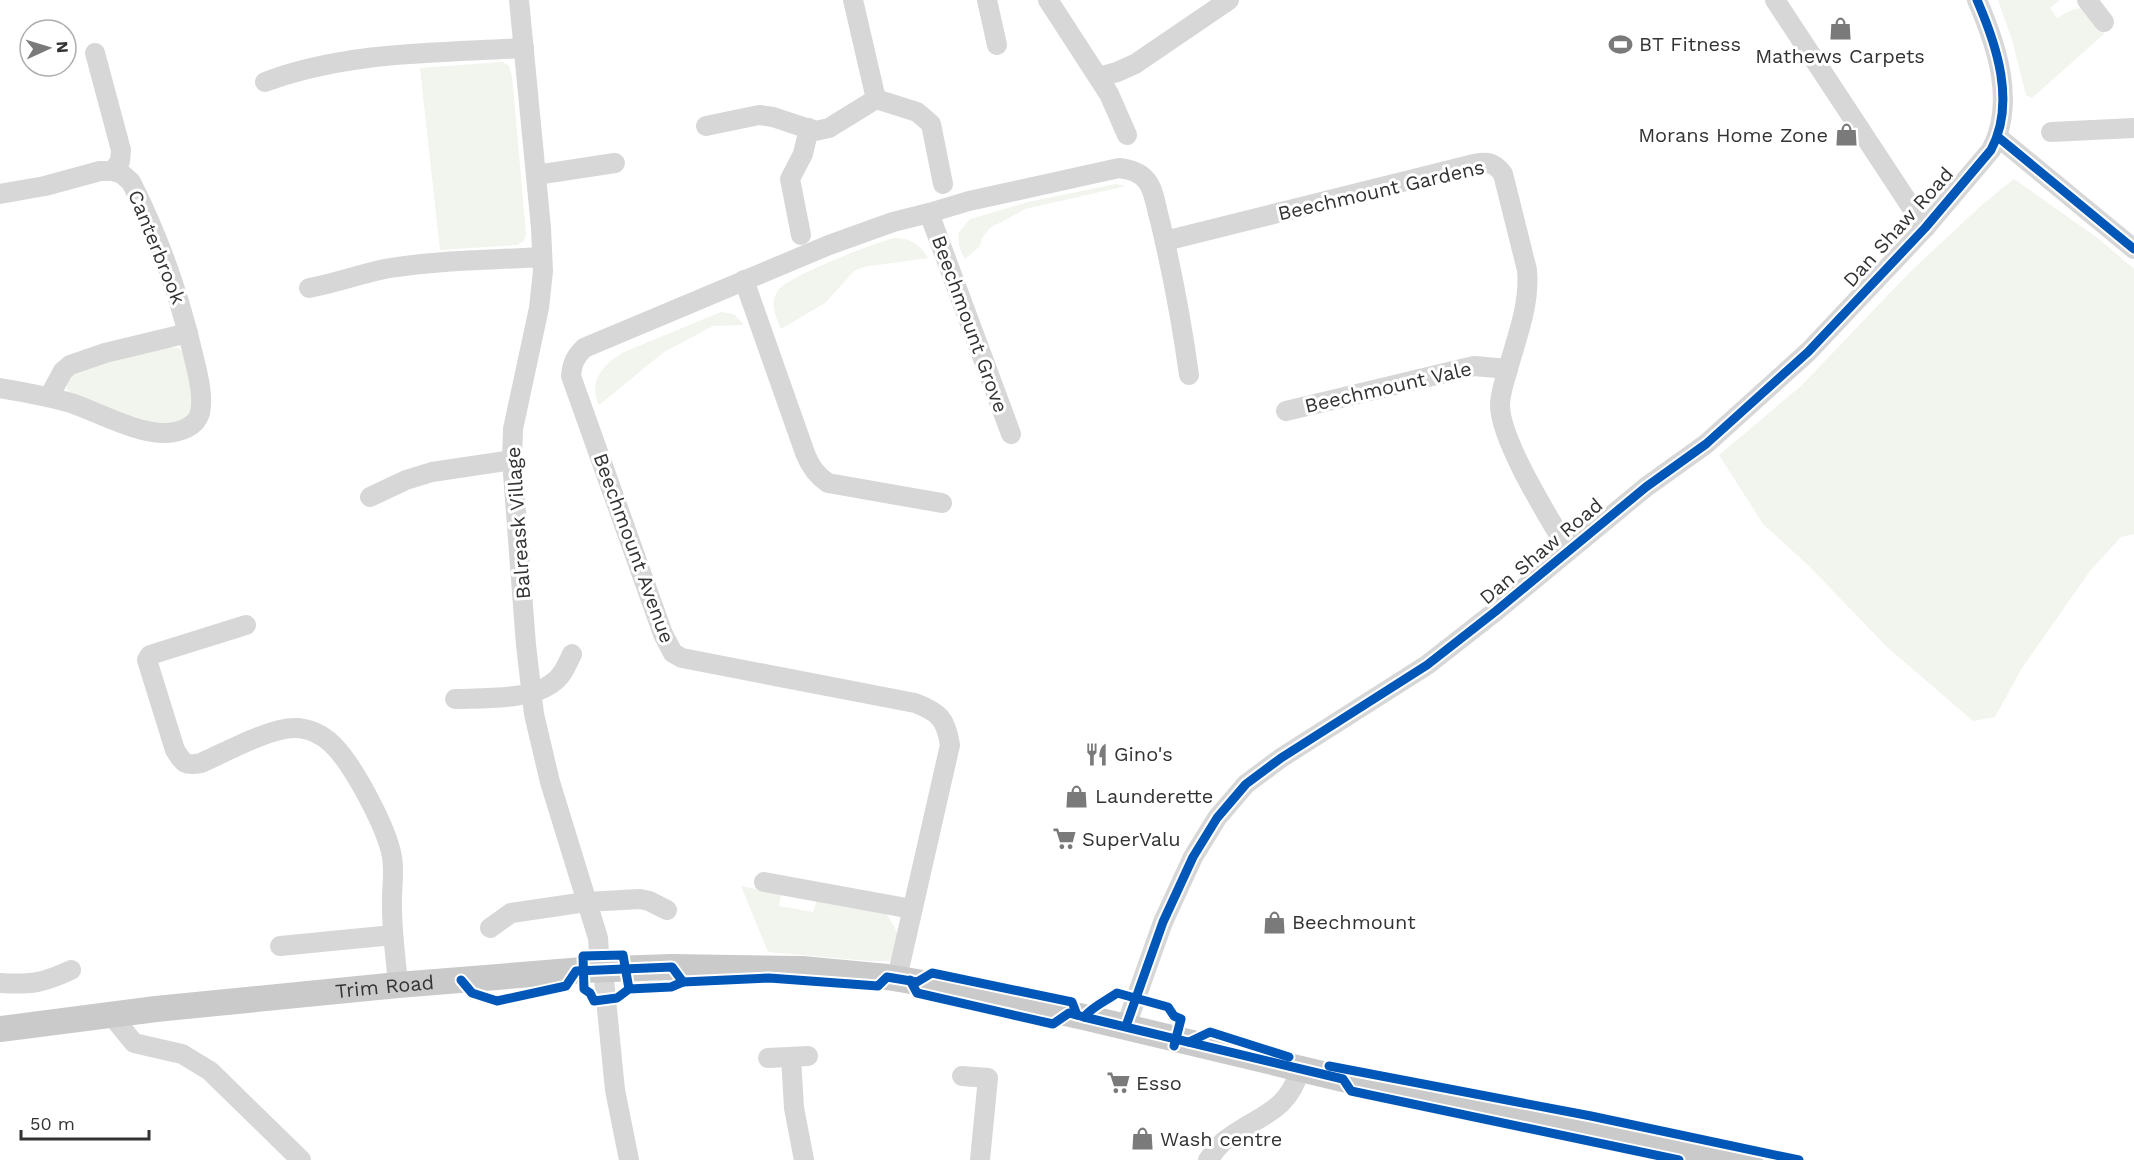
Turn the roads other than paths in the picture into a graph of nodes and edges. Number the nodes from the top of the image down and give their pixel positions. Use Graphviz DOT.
graph roads {
  1 [pos="519,0"];
  2 [pos="853,0"];
  3 [pos="987,0"];
  4 [pos="1048,0"];
  5 [pos="1229,0"];
  6 [pos="1774,0"];
  7 [pos="1977,0"];
  8 [pos="2087,0"];
  9 [pos="2104,22"];
  10 [pos="997,45"];
  11 [pos="524,48"];
  12 [pos="95,53"];
  13 [pos="1099,77"];
  14 [pos="265,82"];
  15 [pos="876,99"];
  16 [pos="706,126"];
  17 [pos="809,128"];
  18 [pos="2134,128"];
  19 [pos="2051,132"];
  20 [pos="1127,135"];
  21 [pos="1998,137"];
  22 [pos="615,163"];
  23 [pos="113,171"];
  24 [pos="536,176"];
  25 [pos="943,184"];
  26 [pos="0,194"];
  27 [pos="929,213"];
  28 [pos="1925,228"];
  29 [pos="801,235"];
  30 [pos="1165,241"];
  31 [pos="2134,249"];
  32 [pos="542,257"];
  33 [pos="744,280"];
  34 [pos="309,288"];
  35 [pos="188,333"];
  36 [pos="1508,369"];
  37 [pos="1189,375"];
  38 [pos="0,388"];
  39 [pos="49,397"];
  40 [pos="1286,411"];
  41 [pos="1011,434"];
  42 [pos="512,460"];
  43 [pos="370,497"];
  44 [pos="942,503"];
  45 [pos="1568,550"];
  46 [pos="246,625"];
  47 [pos="572,654"];
  48 [pos="532,692"];
  49 [pos="455,699"];
  50 [pos="764,882"];
  51 [pos="586,902"];
  52 [pos="912,909"];
  53 [pos="667,910"];
  54 [pos="490,928"];
  55 [pos="393,935"];
  56 [pos="280,946"];
  57 [pos="602,969"];
  58 [pos="71,970"];
  59 [pos="897,978"];
  60 [pos="0,983"];
  61 [pos="398,985"];
  62 [pos="111,1015"];
  63 [pos="1126,1026"];
  64 [pos="0,1029"];
  65 [pos="768,1058"];
  66 [pos="1300,1069"];
  67 [pos="962,1076"];
  68 [pos="301,1160"];
  69 [pos="629,1160"];
  70 [pos="804,1160"];
  71 [pos="980,1160"];
  72 [pos="1208,1160"];
  73 [pos="1750,1160"];
  1 -- 11 [label="street, Balreask Village"];
  2 -- 15 [label="street"];
  3 -- 10 [label="street"];
  4 -- 13 [label="street"];
  5 -- 13 [label="street"];
  6 -- 28 [label="street"];
  7 -- 21 [label="street, Dan Shaw Road"];
  8 -- 9 [label="street"];
  11 -- 14 [label="street"];
  11 -- 24 [label="street, Balreask Village"];
  12 -- 23 [label="street, Canterbrook"];
  13 -- 20 [label="street"];
  15 -- 17 [label="street"];
  15 -- 25 [label="street"];
  16 -- 17 [label="street"];
  17 -- 29 [label="street"];
  18 -- 19 [label="street"];
  21 -- 28 [label="street, Dan Shaw Road"];
  21 -- 31 [label="street"];
  22 -- 24 [label="street"];
  23 -- 26 [label="street, Canterbrook"];
  23 -- 35 [label="street, Canterbrook"];
  24 -- 32 [label="street, Balreask Village"];
  27 -- 30 [label="street, Beechmount Avenue"];
  27 -- 33 [label="street, Beechmount Avenue"];
  27 -- 41 [label="street, Beechmount Grove"];
  28 -- 45 [label="street, Dan Shaw Road"];
  30 -- 36 [label="street, Beechmount Gardens"];
  30 -- 37 [label="street, Beechmount Avenue"];
  32 -- 34 [label="street"];
  32 -- 42 [label="street, Balreask Village"];
  33 -- 44 [label="street"];
  33 -- 52 [label="street, Beechmount Avenue"];
  35 -- 39 [label="street, Canterbrook"];
  35 -- 39 [label="street, Canterbrook"];
  36 -- 40 [label="street, Beechmount Vale"];
  36 -- 45 [label="street"];
  38 -- 39 [label="street, Canterbrook"];
  42 -- 43 [label="street"];
  42 -- 48 [label="street, Balreask Village"];
  45 -- 63 [label="street, Dan Shaw Road"];
  46 -- 55 [label="street"];
  47 -- 48 [label="street"];
  48 -- 49 [label="street"];
  48 -- 51 [label="street, Balreask Village"];
  50 -- 52 [label="street"];
  51 -- 53 [label="street"];
  51 -- 54 [label="street"];
  51 -- 57 [label="street, Balreask Village"];
  52 -- 59 [label="street, Beechmount Avenue"];
  55 -- 56 [label="street"];
  55 -- 61 [label="street"];
  57 -- 59 [label="main road, Trim Road"];
  57 -- 61 [label="main road, Trim Road"];
  57 -- 69 [label="street, Balreask Village"];
  58 -- 60 [label="street"];
  59 -- 63 [label="main road, Trim Road"];
  61 -- 62 [label="main road, Trim Road"];
  62 -- 64 [label="main road, Trim Road"];
  62 -- 68 [label="street"];
  63 -- 66 [label="main road, Trim Road"];
  65 -- 70 [label="street"];
  66 -- 72 [label="street"];
  66 -- 73 [label="main road, Trim Road"];
  67 -- 71 [label="street"];
}
